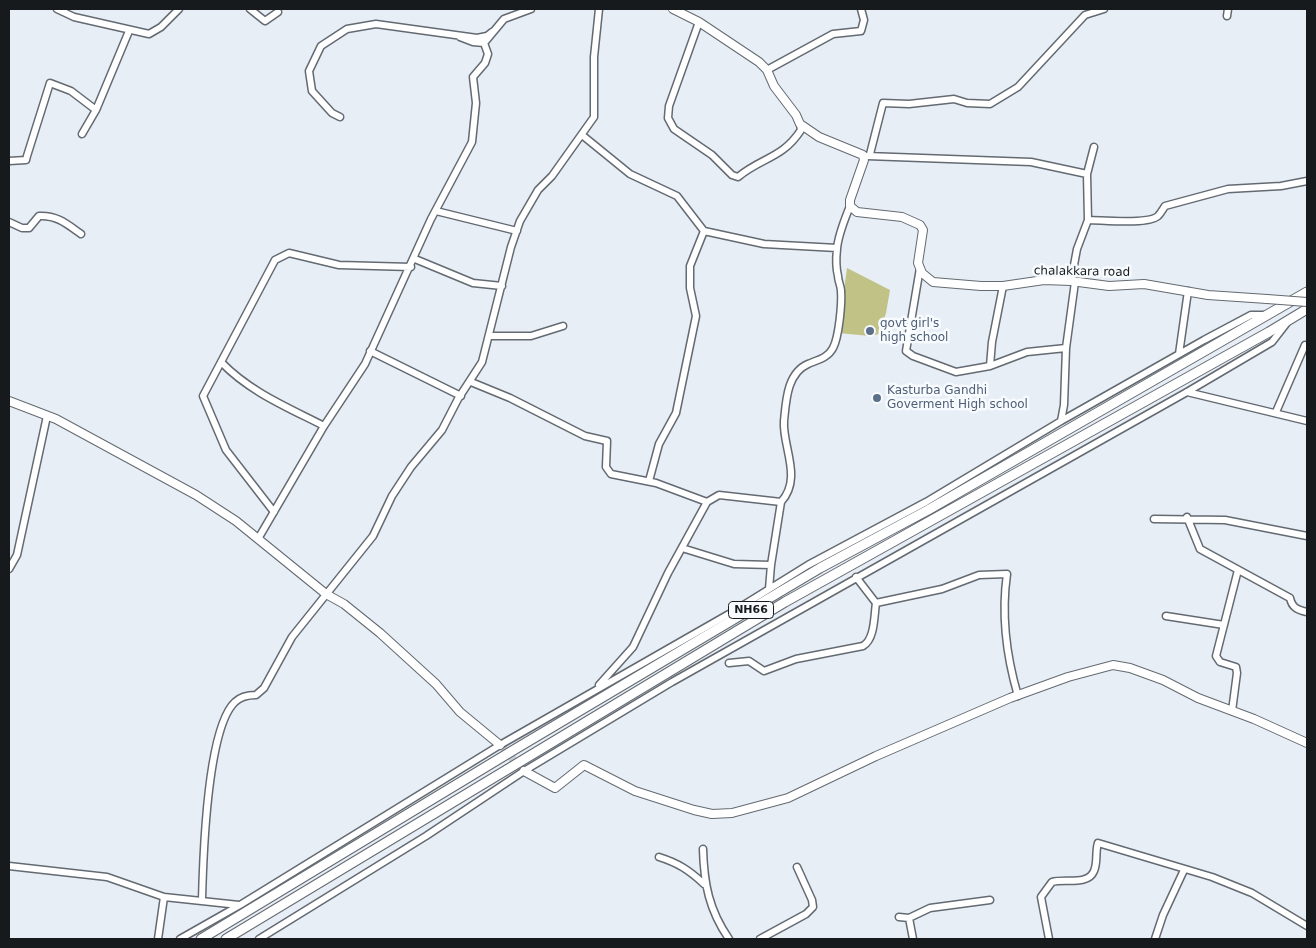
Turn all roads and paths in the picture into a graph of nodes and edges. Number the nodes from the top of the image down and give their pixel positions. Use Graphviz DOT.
graph roads {
  1 [pos="57,9"];
  2 [pos="179,9"];
  3 [pos="250,9"];
  4 [pos="532,9"];
  5 [pos="599,9"];
  6 [pos="673,9"];
  7 [pos="861,9"];
  8 [pos="1104,9"];
  9 [pos="1228,9"];
  10 [pos="278,12"];
  11 [pos="1227,16"];
  12 [pos="699,22"];
  13 [pos="129,31"];
  14 [pos="492,32"];
  15 [pos="457,36"];
  16 [pos="484,43"];
  17 [pos="767,70"];
  18 [pos="96,110"];
  19 [pos="340,117"];
  20 [pos="800,124"];
  21 [pos="82,134"];
  22 [pos="582,135"];
  23 [pos="1094,148"];
  24 [pos="867,156"];
  25 [pos="9,161"];
  26 [pos="1086,174"];
  27 [pos="1307,181"];
  28 [pos="850,206"];
  29 [pos="436,211"];
  30 [pos="1088,220"];
  31 [pos="9,222"];
  32 [pos="517,230"];
  33 [pos="704,232"];
  34 [pos="81,234"];
  35 [pos="837,248"];
  36 [pos="414,259"];
  37 [pos="411,266"];
  38 [pos="920,268"];
  39 [pos="1073,282"];
  40 [pos="502,286"];
  41 [pos="1003,286"];
  42 [pos="1188,292"];
  43 [pos="1307,292"];
  44 [pos="1307,302"];
  45 [pos="1307,309"];
  46 [pos="1271,315"];
  47 [pos="1289,320"];
  48 [pos="563,326"];
  49 [pos="490,336"];
  50 [pos="1304,345"];
  51 [pos="1066,348"];
  52 [pos="370,351"];
  53 [pos="1179,354"];
  54 [pos="221,362"];
  55 [pos="990,366"];
  56 [pos="471,382"];
  57 [pos="1187,392"];
  58 [pos="460,396"];
  59 [pos="9,401"];
  60 [pos="1276,412"];
  61 [pos="46,416"];
  62 [pos="1061,421"];
  63 [pos="1307,421"];
  64 [pos="324,426"];
  65 [pos="649,481"];
  66 [pos="707,502"];
  67 [pos="781,502"];
  68 [pos="274,512"];
  69 [pos="1187,518"];
  70 [pos="1154,519"];
  71 [pos="1307,536"];
  72 [pos="258,539"];
  73 [pos="682,548"];
  74 [pos="771,565"];
  75 [pos="9,569"];
  76 [pos="1238,570"];
  77 [pos="856,577"];
  78 [pos="769,589"];
  79 [pos="326,594"];
  80 [pos="876,603"];
  81 [pos="1307,612"];
  82 [pos="1166,616"];
  83 [pos="1224,625"];
  84 [pos="730,663"];
  85 [pos="594,690"];
  86 [pos="1018,696"];
  87 [pos="1232,711"];
  88 [pos="1307,743"];
  89 [pos="500,745"];
  90 [pos="524,771"];
  91 [pos="703,849"];
  92 [pos="658,857"];
  93 [pos="9,866"];
  94 [pos="797,867"];
  95 [pos="1184,870"];
  96 [pos="704,884"];
  97 [pos="164,897"];
  98 [pos="202,900"];
  99 [pos="990,900"];
  100 [pos="240,905"];
  101 [pos="899,917"];
  102 [pos="909,918"];
  103 [pos="1307,926"];
  104 [pos="158,939"];
  105 [pos="180,939"];
  106 [pos="202,939"];
  107 [pos="226,939"];
  108 [pos="259,939"];
  109 [pos="729,939"];
  110 [pos="760,939"];
  111 [pos="913,939"];
  112 [pos="1049,939"];
  113 [pos="1155,939"];
  1 -- 13 [label="street"];
  2 -- 13 [label="street"];
  3 -- 10 [label="street"];
  4 -- 14 [label="street"];
  5 -- 22 [label="street"];
  6 -- 12 [label="main road"];
  7 -- 17 [label="street"];
  8 -- 24 [label="street"];
  9 -- 11 [label="street"];
  12 -- 17 [label="main road"];
  12 -- 20 [label="street"];
  13 -- 18 [label="street"];
  14 -- 15 [label="street"];
  14 -- 16 [label="street"];
  15 -- 16 [label="street"];
  15 -- 19 [label="street"];
  16 -- 29 [label="street"];
  17 -- 20 [label="main road"];
  18 -- 21 [label="street"];
  18 -- 25 [label="street"];
  20 -- 24 [label="main road"];
  22 -- 32 [label="street"];
  22 -- 33 [label="street"];
  23 -- 26 [label="street"];
  24 -- 26 [label="street"];
  24 -- 28 [label="main road"];
  26 -- 30 [label="street"];
  27 -- 30 [label="street"];
  28 -- 35 [label="street"];
  28 -- 38 [label="main road"];
  29 -- 32 [label="street"];
  29 -- 36 [label="street"];
  30 -- 39 [label="street"];
  31 -- 34 [label="street"];
  32 -- 40 [label="street"];
  33 -- 35 [label="street"];
  33 -- 65 [label="street"];
  35 -- 67 [label="street"];
  36 -- 37 [label="street"];
  36 -- 40 [label="street"];
  37 -- 52 [label="street"];
  37 -- 54 [label="street"];
  38 -- 41 [label="main road, chalakkara road"];
  38 -- 55 [label="street"];
  39 -- 41 [label="main road, chalakkara road"];
  39 -- 42 [label="main road, chalakkara road"];
  39 -- 51 [label="street"];
  40 -- 49 [label="street"];
  41 -- 55 [label="street"];
  42 -- 44 [label="main road, chalakkara road, bridge"];
  42 -- 53 [label="street"];
  43 -- 46 [label="highway, NH66"];
  45 -- 47 [label="highway, NH66"];
  46 -- 53 [label="street"];
  46 -- 106 [label="highway, NH66"];
  47 -- 57 [label="street"];
  47 -- 107 [label="highway, NH66"];
  48 -- 49 [label="street"];
  49 -- 56 [label="street"];
  50 -- 60 [label="street"];
  51 -- 55 [label="street"];
  51 -- 62 [label="street"];
  52 -- 58 [label="street"];
  52 -- 64 [label="street"];
  53 -- 62 [label="street"];
  54 -- 64 [label="street"];
  54 -- 68 [label="street"];
  56 -- 58 [label="street"];
  56 -- 65 [label="street"];
  57 -- 60 [label="street"];
  57 -- 77 [label="street"];
  58 -- 79 [label="street"];
  59 -- 61 [label="main road"];
  60 -- 63 [label="street"];
  61 -- 72 [label="main road"];
  61 -- 75 [label="street"];
  62 -- 78 [label="street"];
  64 -- 68 [label="street"];
  65 -- 66 [label="street"];
  66 -- 67 [label="street"];
  66 -- 73 [label="street"];
  67 -- 74 [label="street"];
  68 -- 72 [label="street"];
  69 -- 70 [label="street"];
  69 -- 71 [label="street"];
  69 -- 76 [label="street"];
  72 -- 79 [label="main road"];
  73 -- 74 [label="street"];
  73 -- 85 [label="street"];
  74 -- 78 [label="street"];
  76 -- 81 [label="street"];
  76 -- 83 [label="street"];
  77 -- 80 [label="street"];
  77 -- 90 [label="street"];
  78 -- 85 [label="street"];
  79 -- 89 [label="main road"];
  79 -- 98 [label="street"];
  80 -- 84 [label="street"];
  80 -- 86 [label="street"];
  82 -- 83 [label="street"];
  83 -- 87 [label="street"];
  85 -- 89 [label="street"];
  86 -- 87 [label="main road"];
  86 -- 90 [label="main road"];
  87 -- 88 [label="main road"];
  89 -- 100 [label="street"];
  90 -- 108 [label="street"];
  91 -- 96 [label="street"];
  92 -- 96 [label="street"];
  93 -- 97 [label="street"];
  94 -- 110 [label="street"];
  95 -- 103 [label="street"];
  95 -- 112 [label="street"];
  95 -- 113 [label="street"];
  96 -- 109 [label="street"];
  97 -- 98 [label="street"];
  97 -- 104 [label="street"];
  98 -- 100 [label="street"];
  99 -- 102 [label="street"];
  100 -- 105 [label="street"];
  101 -- 102 [label="street"];
  102 -- 111 [label="street"];
}
